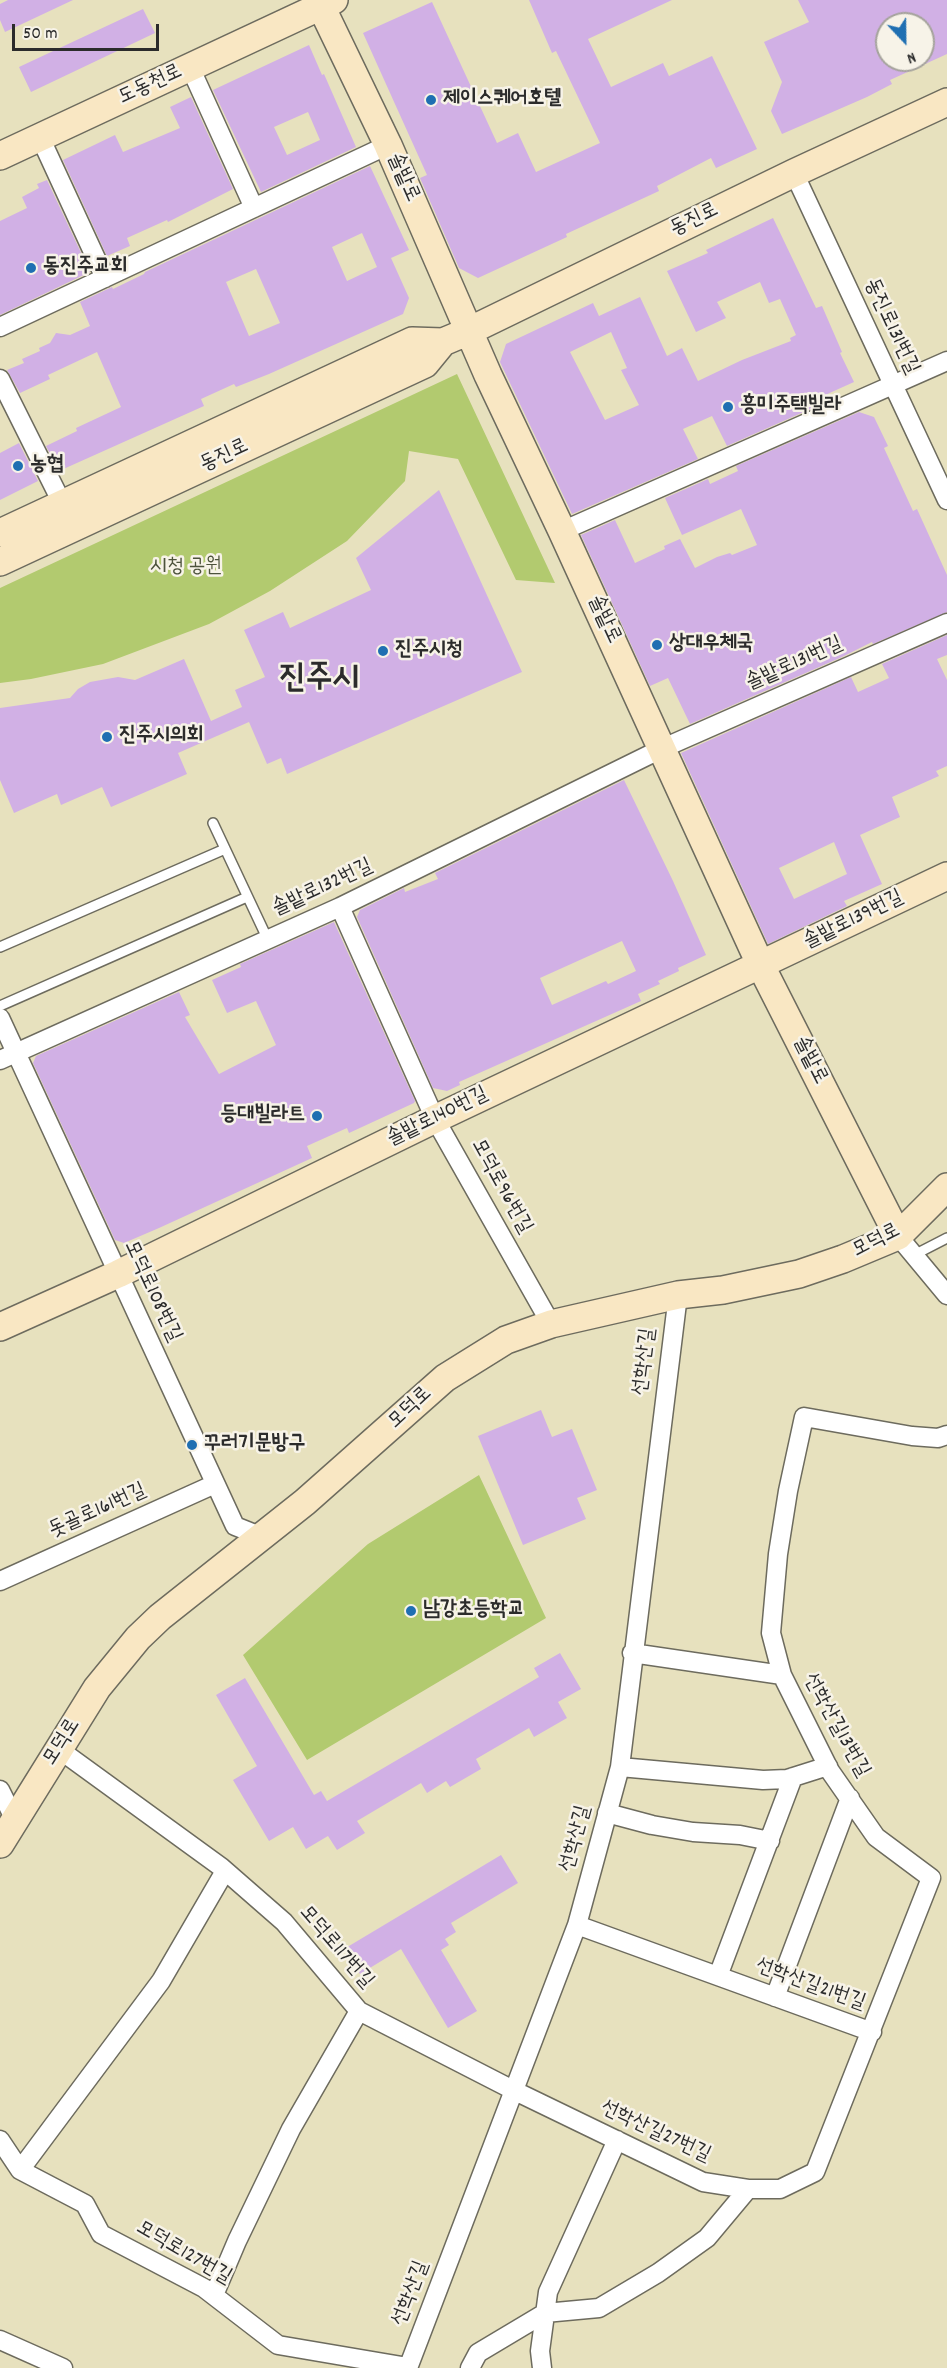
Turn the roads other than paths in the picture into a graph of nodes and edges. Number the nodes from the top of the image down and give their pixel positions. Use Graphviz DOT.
graph roads {
  1 [pos="324,2"];
  2 [pos="190,67"];
  3 [pos="947,102"];
  4 [pos="40,137"];
  5 [pos="388,145"];
  6 [pos="0,156"];
  7 [pos="794,173"];
  8 [pos="254,208"];
  9 [pos="105,278"];
  10 [pos="0,327"];
  11 [pos="469,331"];
  12 [pos="443,342"];
  13 [pos="947,361"];
  14 [pos="0,379"];
  15 [pos="892,386"];
  16 [pos="947,500"];
  17 [pos="63,505"];
  18 [pos="562,531"];
  19 [pos="0,533"];
  20 [pos="0,562"];
  21 [pos="947,623"];
  22 [pos="661,749"];
  23 [pos="213,824"];
  24 [pos="225,849"];
  25 [pos="947,876"];
  26 [pos="248,897"];
  27 [pos="340,907"];
  28 [pos="268,940"];
  29 [pos="0,947"];
  30 [pos="760,966"];
  31 [pos="0,1006"];
  32 [pos="0,1018"];
  33 [pos="8,1056"];
  34 [pos="435,1119"];
  35 [pos="947,1186"];
  36 [pos="947,1238"];
  37 [pos="906,1246"];
  38 [pos="118,1274"];
  39 [pos="678,1295"];
  40 [pos="947,1295"];
  41 [pos="551,1324"];
  42 [pos="0,1328"];
  43 [pos="947,1435"];
  44 [pos="215,1484"];
  45 [pos="260,1536"];
  46 [pos="0,1581"];
  47 [pos="632,1653"];
  48 [pos="782,1675"];
  49 [pos="60,1750"];
  50 [pos="828,1766"];
  51 [pos="620,1767"];
  52 [pos="794,1777"];
  53 [pos="0,1790"];
  54 [pos="850,1798"];
  55 [pos="607,1813"];
  56 [pos="5,1834"];
  57 [pos="770,1841"];
  58 [pos="225,1871"];
  59 [pos="931,1878"];
  60 [pos="577,1925"];
  61 [pos="718,1977"];
  62 [pos="775,1997"];
  63 [pos="359,2011"];
  64 [pos="872,2032"];
  65 [pos="515,2091"];
  66 [pos="0,2140"];
  67 [pos="617,2140"];
  68 [pos="21,2170"];
  69 [pos="748,2189"];
  70 [pos="214,2295"];
  71 [pos="545,2313"];
  72 [pos="0,2340"];
  73 [pos="63,2368"];
  74 [pos="408,2368"];
  75 [pos="470,2368"];
  76 [pos="542,2368"];
  1 -- 2 [label="street, 도동천로"];
  1 -- 5 [label="street, 솔밭로"];
  2 -- 4 [label="street, 도동천로"];
  2 -- 8 [label="street"];
  3 -- 7 [label="street, 동진로"];
  4 -- 6 [label="street, 도동천로"];
  4 -- 9 [label="street"];
  5 -- 8 [label="street"];
  5 -- 11 [label="street, 솔밭로"];
  7 -- 11 [label="street, 동진로"];
  7 -- 15 [label="street, 동진로131번길"];
  8 -- 9 [label="street"];
  9 -- 10 [label="street"];
  11 -- 12 [label="street, 동진로"];
  11 -- 18 [label="street, 솔밭로"];
  12 -- 17 [label="street, 동진로"];
  12 -- 20 [label="street, 동진로"];
  13 -- 15 [label="street"];
  14 -- 17 [label="street"];
  15 -- 16 [label="street, 동진로131번길"];
  15 -- 18 [label="street"];
  17 -- 19 [label="street, 동진로"];
  18 -- 22 [label="street, 솔밭로"];
  21 -- 22 [label="street, 솔밭로131번길"];
  22 -- 27 [label="street, 솔밭로132번길"];
  22 -- 30 [label="street, 솔밭로"];
  23 -- 24 [label="lane"];
  24 -- 26 [label="lane"];
  24 -- 29 [label="lane"];
  25 -- 30 [label="street, 솔밭로139번길"];
  26 -- 28 [label="lane"];
  26 -- 31 [label="lane"];
  27 -- 28 [label="street, 솔밭로132번길"];
  27 -- 34 [label="street, 모덕로96번길"];
  28 -- 33 [label="street, 솔밭로132번길"];
  30 -- 34 [label="street, 솔밭로140번길"];
  30 -- 37 [label="street, 솔밭로"];
  32 -- 33 [label="street, 모덕로108번길"];
  33 -- 38 [label="street, 모덕로108번길"];
  34 -- 38 [label="street, 솔밭로140번길"];
  34 -- 41 [label="street, 모덕로96번길"];
  35 -- 37 [label="street, 모덕로"];
  36 -- 37 [label="lane"];
  37 -- 39 [label="street, 모덕로"];
  37 -- 40 [label="street"];
  38 -- 42 [label="street, 솔밭로140번길"];
  38 -- 44 [label="street, 모덕로108번길"];
  39 -- 41 [label="street, 모덕로"];
  39 -- 47 [label="street, 선학산길"];
  41 -- 45 [label="street, 모덕로"];
  43 -- 48 [label="street"];
  44 -- 45 [label="street, 모덕로108번길"];
  44 -- 46 [label="street, 돗골로161번길"];
  45 -- 49 [label="street, 모덕로"];
  47 -- 48 [label="street, 선학산길13번길"];
  47 -- 51 [label="street, 선학산길"];
  48 -- 50 [label="street, 선학산길13번길"];
  49 -- 56 [label="street, 모덕로"];
  49 -- 58 [label="street, 모덕로117번길"];
  50 -- 52 [label="street"];
  50 -- 54 [label="street, 선학산길13번길"];
  51 -- 52 [label="street"];
  51 -- 55 [label="street, 선학산길"];
  52 -- 57 [label="street"];
  53 -- 56 [label="street"];
  54 -- 59 [label="street, 선학산길13번길"];
  54 -- 62 [label="street"];
  55 -- 57 [label="street"];
  55 -- 60 [label="street, 선학산길"];
  57 -- 61 [label="street"];
  58 -- 63 [label="street, 모덕로117번길"];
  58 -- 68 [label="street"];
  59 -- 64 [label="street, 선학산길21번길"];
  60 -- 61 [label="street, 선학산길21번길"];
  60 -- 65 [label="street, 선학산길"];
  61 -- 62 [label="street, 선학산길21번길"];
  62 -- 64 [label="street, 선학산길21번길"];
  63 -- 65 [label="street, 모덕로117번길"];
  63 -- 70 [label="street"];
  64 -- 69 [label="street, 선학산길27번길"];
  65 -- 67 [label="street, 선학산길27번길"];
  65 -- 74 [label="street, 선학산길"];
  66 -- 68 [label="street, 모덕로127번길"];
  67 -- 69 [label="street, 선학산길27번길"];
  67 -- 71 [label="street"];
  68 -- 70 [label="street, 모덕로127번길"];
  69 -- 71 [label="street"];
  70 -- 74 [label="street, 모덕로127번길"];
  71 -- 75 [label="street"];
  71 -- 76 [label="street"];
  72 -- 73 [label="street"];
}
